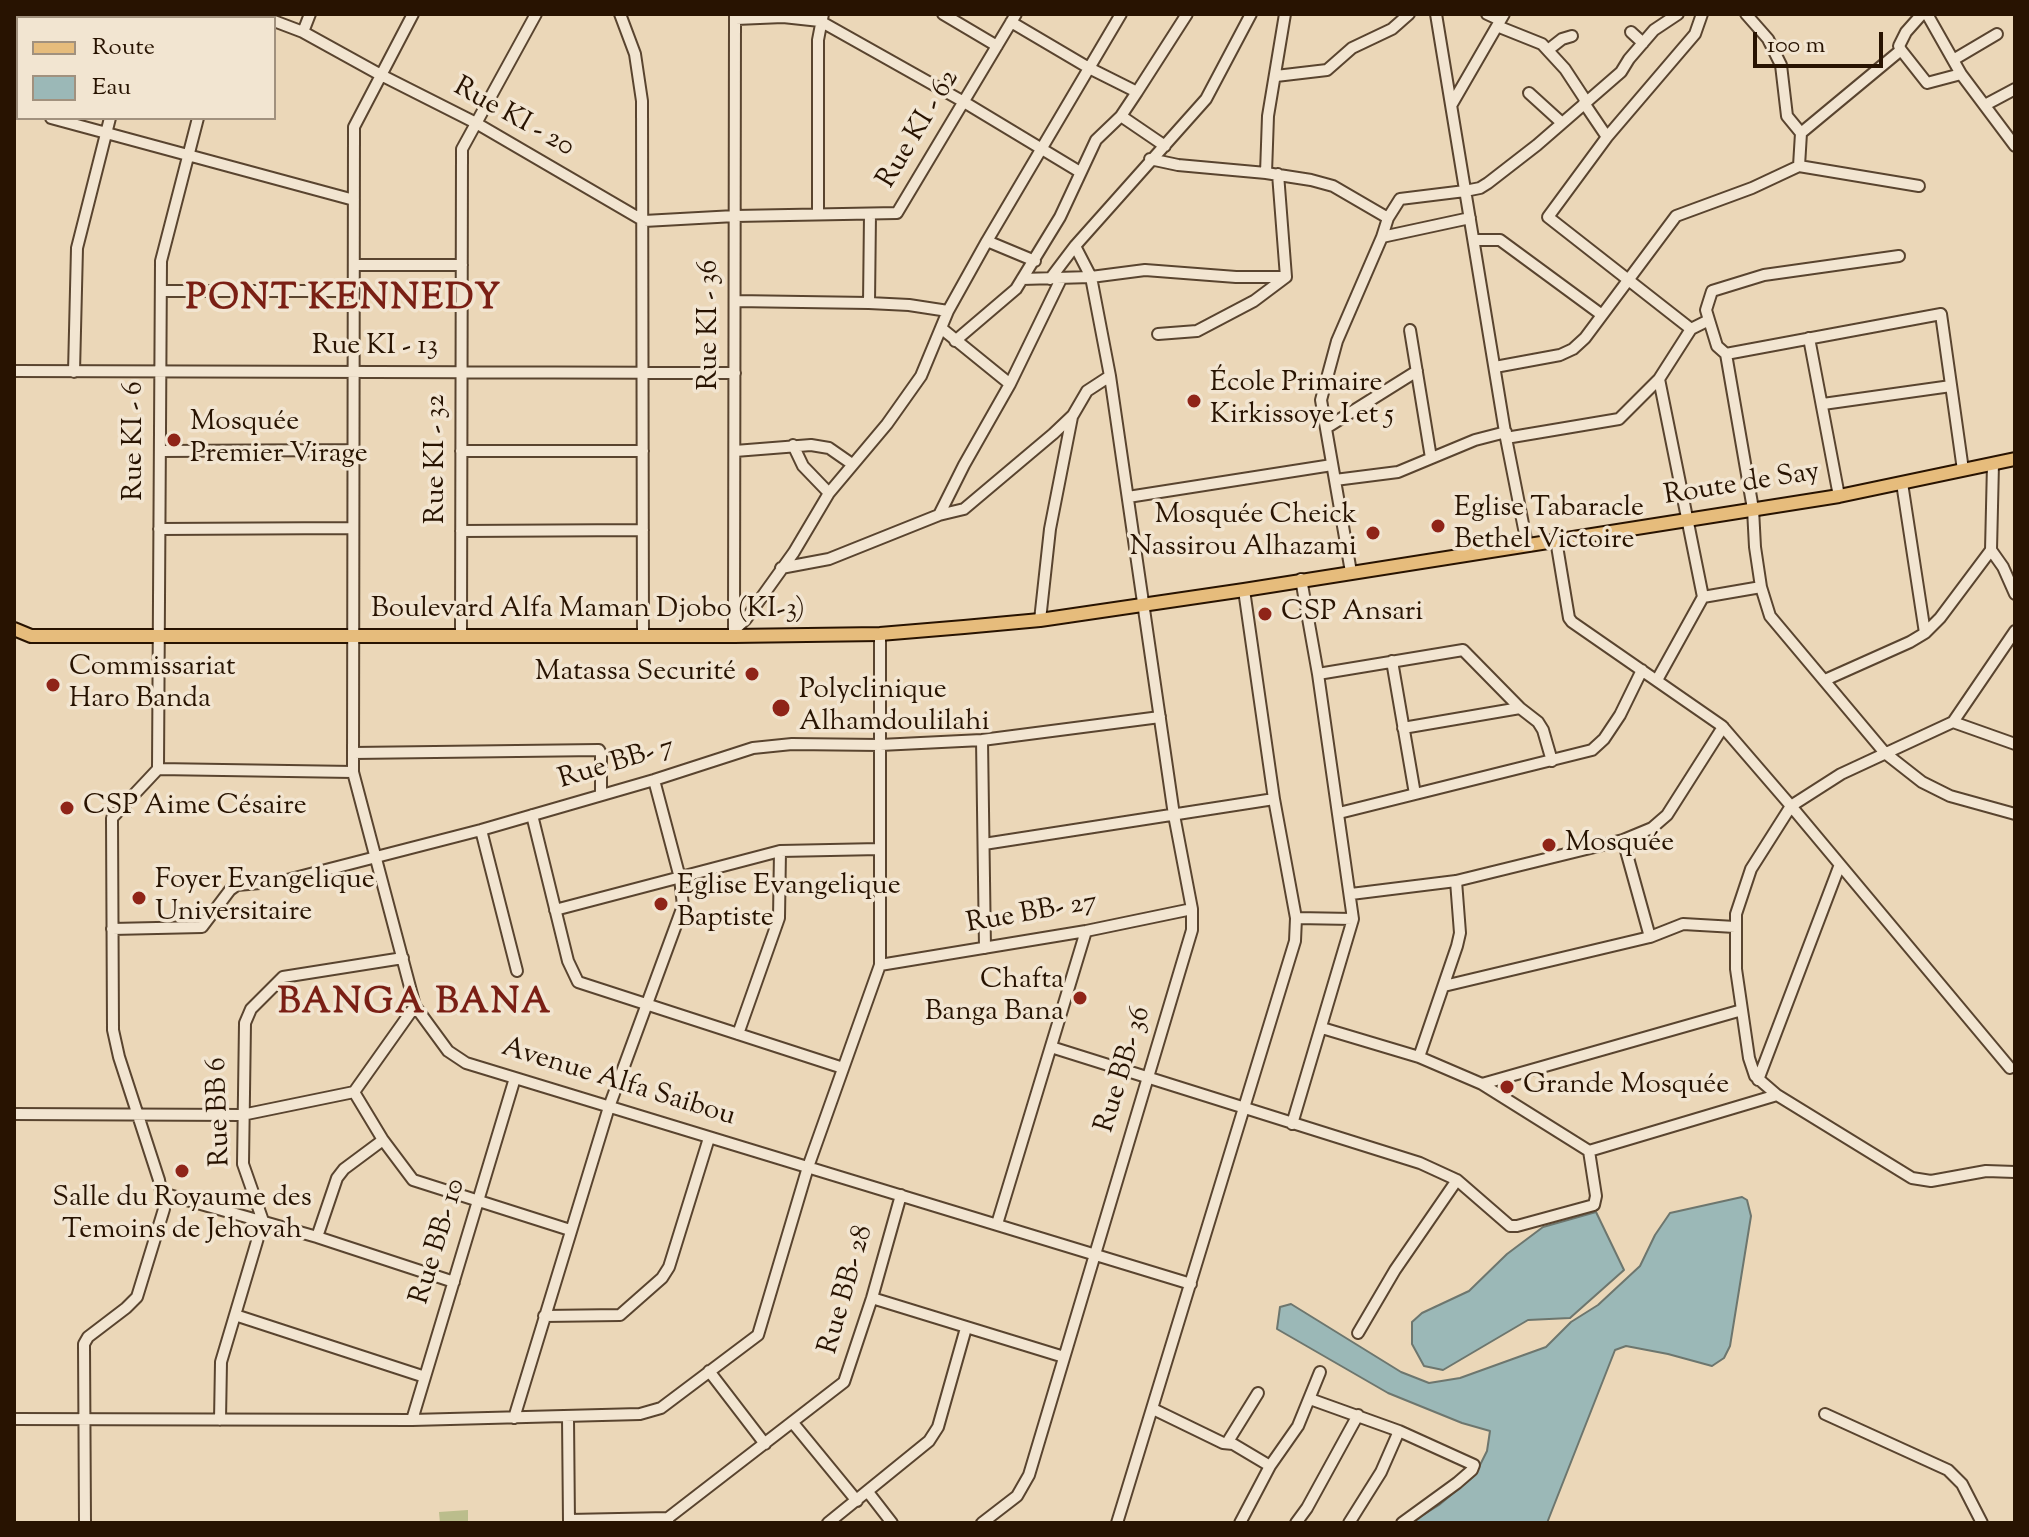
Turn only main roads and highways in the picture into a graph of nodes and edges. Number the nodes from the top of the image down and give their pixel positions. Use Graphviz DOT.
graph roads {
  1 [pos="2015,459"];
  2 [pos="1143,604"];
  3 [pos="14,629"];
  4 [pos="31,636"];
  5 [pos="14,643"];
  1 -- 2 [label="main road, Route de Say"];
  2 -- 4 [label="main road, Boulevard Alfa Maman Djobo (KI-3)"];
  3 -- 4 [label="main road, Boulevard Alfa Maman Djobo (KI-3)"];
  4 -- 5 [label="main road, Boulevard Alfa Maman Djobo (KI-3)"];
}
